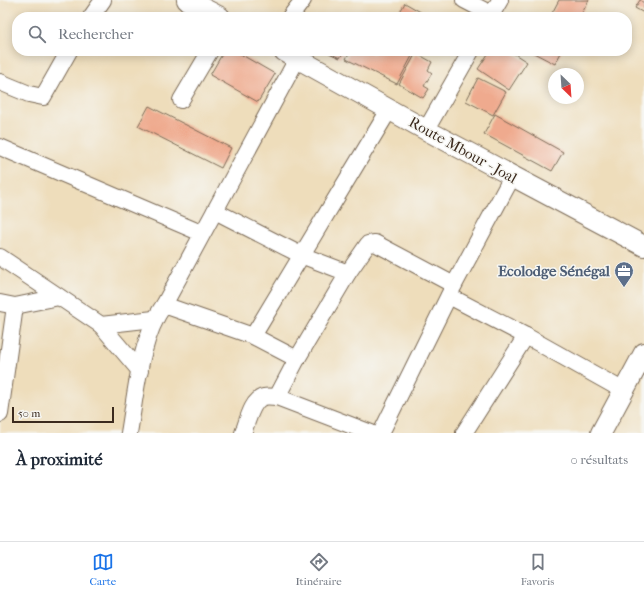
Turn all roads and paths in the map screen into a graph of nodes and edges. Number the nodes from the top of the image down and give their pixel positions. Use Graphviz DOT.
graph roads {
  1 [pos="103,0"];
  2 [pos="188,0"];
  3 [pos="303,0"];
  4 [pos="464,0"];
  5 [pos="500,0"];
  6 [pos="95,12"];
  7 [pos="211,12"];
  8 [pos="294,12"];
  9 [pos="484,12"];
  10 [pos="493,12"];
  11 [pos="66,56"];
  12 [pos="207,56"];
  13 [pos="290,56"];
  14 [pos="292,56"];
  15 [pos="468,56"];
  16 [pos="0,82"];
  17 [pos="181,100"];
  18 [pos="390,110"];
  19 [pos="426,130"];
  20 [pos="0,147"];
  21 [pos="512,177"];
  22 [pos="215,212"];
  23 [pos="201,233"];
  24 [pos="644,246"];
  25 [pos="301,255"];
  26 [pos="0,257"];
  27 [pos="348,273"];
  28 [pos="452,290"];
  29 [pos="60,297"];
  30 [pos="8,304"];
  31 [pos="164,305"];
  32 [pos="154,319"];
  33 [pos="101,325"];
  34 [pos="253,336"];
  35 [pos="526,336"];
  36 [pos="644,353"];
  37 [pos="297,359"];
  38 [pos="140,371"];
  39 [pos="624,391"];
  40 [pos="277,397"];
  41 [pos="0,414"];
  42 [pos="129,433"];
  43 [pos="243,433"];
  44 [pos="371,433"];
  45 [pos="381,433"];
  46 [pos="464,433"];
  47 [pos="601,433"];
  1 -- 6 [label="street"];
  2 -- 7 [label="main road"];
  3 -- 8 [label="street"];
  4 -- 9 [label="street"];
  5 -- 10 [label="street"];
  11 -- 16 [label="street"];
  12 -- 17 [label="street"];
  13 -- 22 [label="street"];
  14 -- 18 [label="main road, Route Mbour - Joal"];
  15 -- 19 [label="street"];
  18 -- 19 [label="main road, Route Mbour - Joal"];
  18 -- 25 [label="street"];
  19 -- 21 [label="main road, Route Mbour - Joal"];
  20 -- 23 [label="street"];
  21 -- 24 [label="main road, Route Mbour - Joal"];
  21 -- 28 [label="street"];
  22 -- 23 [label="street"];
  22 -- 25 [label="street"];
  23 -- 31 [label="street"];
  25 -- 27 [label="street"];
  25 -- 34 [label="street"];
  26 -- 29 [label="street"];
  27 -- 28 [label="street"];
  27 -- 37 [label="street"];
  28 -- 35 [label="street"];
  28 -- 45 [label="street"];
  29 -- 30 [label="street"];
  29 -- 33 [label="street"];
  30 -- 41 [label="street"];
  31 -- 32 [label="street"];
  31 -- 34 [label="street"];
  32 -- 33 [label="street"];
  32 -- 38 [label="street"];
  33 -- 38 [label="street"];
  34 -- 37 [label="street"];
  35 -- 39 [label="street"];
  35 -- 46 [label="street"];
  36 -- 39 [label="main road"];
  37 -- 40 [label="street"];
  38 -- 42 [label="street"];
  39 -- 47 [label="main road"];
  40 -- 43 [label="street"];
  40 -- 44 [label="street"];
}
